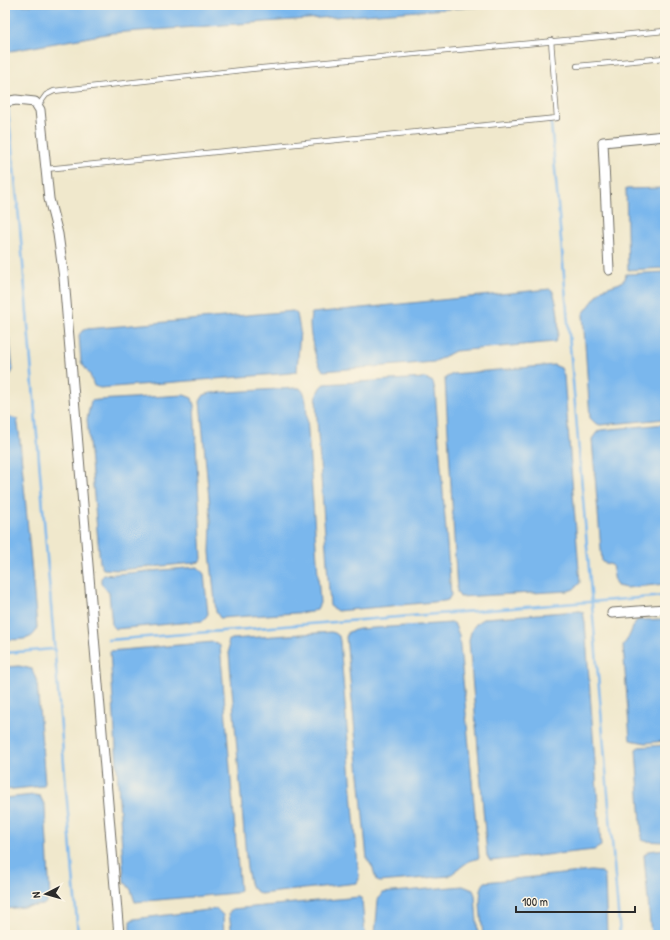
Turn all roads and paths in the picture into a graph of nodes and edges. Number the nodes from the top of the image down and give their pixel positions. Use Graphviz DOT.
graph roads {
  1 [pos="665,31"];
  2 [pos="551,40"];
  3 [pos="665,58"];
  4 [pos="577,66"];
  5 [pos="5,102"];
  6 [pos="38,106"];
  7 [pos="665,136"];
  8 [pos="46,169"];
  9 [pos="609,270"];
  10 [pos="665,609"];
  11 [pos="612,613"];
  12 [pos="119,935"];
  1 -- 2 [label="lane"];
  2 -- 6 [label="lane"];
  2 -- 8 [label="lane"];
  3 -- 4 [label="lane"];
  5 -- 6 [label="street"];
  6 -- 8 [label="street"];
  7 -- 9 [label="street"];
  8 -- 12 [label="street"];
  10 -- 11 [label="street"];
}
